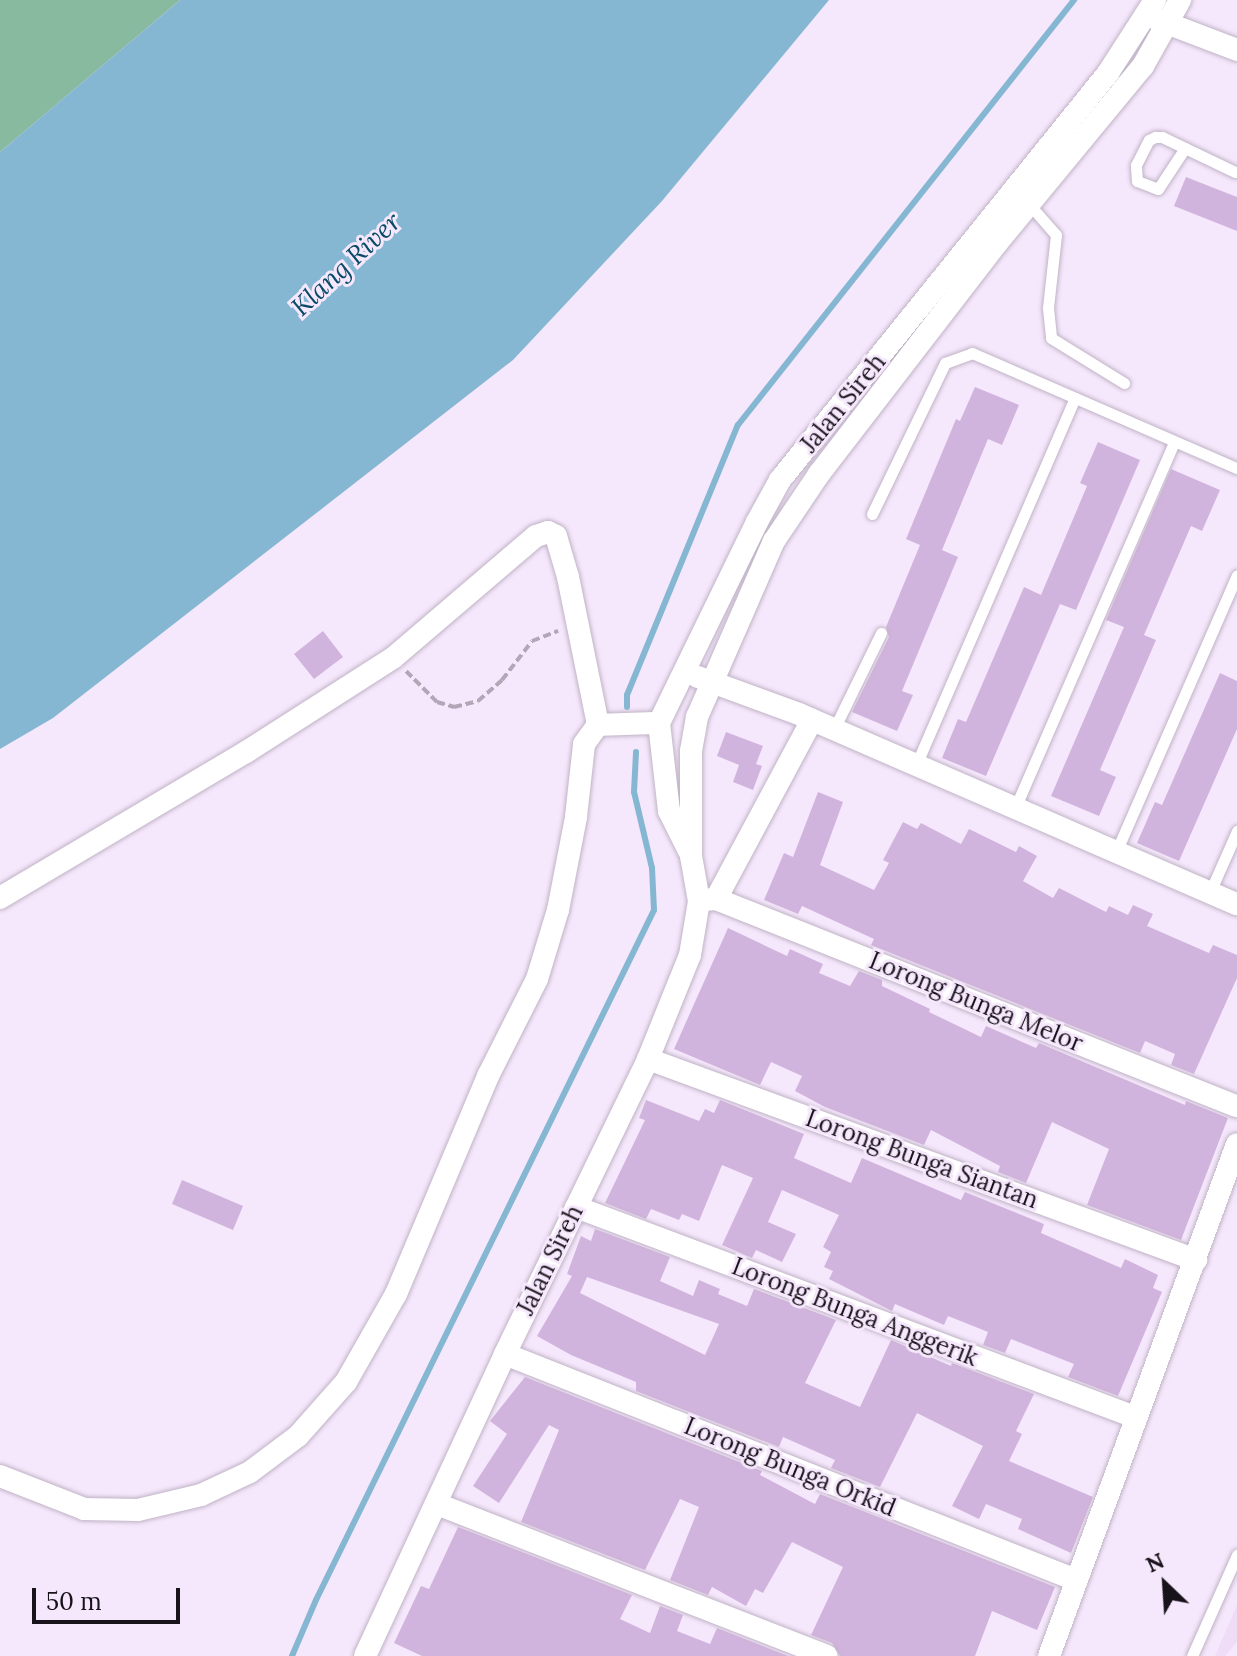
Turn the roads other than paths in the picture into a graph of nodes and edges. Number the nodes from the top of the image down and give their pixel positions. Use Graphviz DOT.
graph roads {
  1 [pos="1180,0"];
  2 [pos="1150,8"];
  3 [pos="1169,23"];
  4 [pos="1237,50"];
  5 [pos="1185,148"];
  6 [pos="1236,171"];
  7 [pos="1029,204"];
  8 [pos="1124,383"];
  9 [pos="1075,398"];
  10 [pos="1174,442"];
  11 [pos="1237,468"];
  12 [pos="872,514"];
  13 [pos="1237,575"];
  14 [pos="881,633"];
  15 [pos="685,674"];
  16 [pos="713,679"];
  17 [pos="812,720"];
  18 [pos="659,723"];
  19 [pos="598,725"];
  20 [pos="834,729"];
  21 [pos="916,765"];
  22 [pos="1015,808"];
  23 [pos="1237,831"];
  24 [pos="1116,852"];
  25 [pos="691,856"];
  26 [pos="1210,892"];
  27 [pos="0,898"];
  28 [pos="708,900"];
  29 [pos="1237,904"];
  30 [pos="648,1059"];
  31 [pos="1236,1105"];
  32 [pos="1237,1113"];
  33 [pos="1237,1144"];
  34 [pos="576,1207"];
  35 [pos="1196,1260"];
  36 [pos="505,1354"];
  37 [pos="1135,1417"];
  38 [pos="0,1476"];
  39 [pos="437,1504"];
  40 [pos="1237,1555"];
  41 [pos="1076,1580"];
  42 [pos="375,1653"];
  43 [pos="826,1656"];
  44 [pos="1049,1656"];
  45 [pos="1192,1656"];
  1 -- 3 [label="street, Jalan Sireh"];
  2 -- 3 [label="street"];
  2 -- 15 [label="street, Jalan Sireh"];
  3 -- 4 [label="street"];
  3 -- 7 [label="street, Jalan Sireh"];
  5 -- 5 [label="lane"];
  5 -- 6 [label="lane"];
  7 -- 8 [label="lane"];
  7 -- 16 [label="street, Jalan Sireh"];
  9 -- 10 [label="lane"];
  9 -- 12 [label="lane"];
  9 -- 21 [label="lane"];
  10 -- 11 [label="lane"];
  10 -- 22 [label="lane"];
  13 -- 24 [label="lane"];
  14 -- 20 [label="lane"];
  15 -- 16 [label="street"];
  15 -- 18 [label="street, Jalan Sireh"];
  16 -- 17 [label="street"];
  16 -- 25 [label="street, Jalan Sireh"];
  17 -- 20 [label="street"];
  17 -- 28 [label="street"];
  18 -- 19 [label="street"];
  18 -- 25 [label="street, Jalan Sireh"];
  19 -- 27 [label="street"];
  19 -- 38 [label="street"];
  20 -- 21 [label="street"];
  21 -- 22 [label="street"];
  22 -- 24 [label="street"];
  23 -- 26 [label="lane"];
  24 -- 26 [label="street"];
  25 -- 28 [label="street, Jalan Sireh"];
  26 -- 29 [label="street"];
  28 -- 30 [label="street, Jalan Sireh"];
  28 -- 31 [label="street, Lorong Bunga Melor"];
  30 -- 34 [label="street, Jalan Sireh"];
  30 -- 35 [label="street, Lorong Bunga Siantan"];
  31 -- 32 [label="street"];
  33 -- 35 [label="street"];
  34 -- 36 [label="street, Jalan Sireh"];
  34 -- 37 [label="street, Lorong Bunga Anggerik"];
  35 -- 37 [label="street"];
  36 -- 39 [label="street, Jalan Sireh"];
  36 -- 41 [label="street, Lorong Bunga Orkid"];
  37 -- 41 [label="street"];
  39 -- 42 [label="street, Jalan Sireh"];
  39 -- 43 [label="street"];
  40 -- 45 [label="lane"];
  41 -- 44 [label="street"];
}
